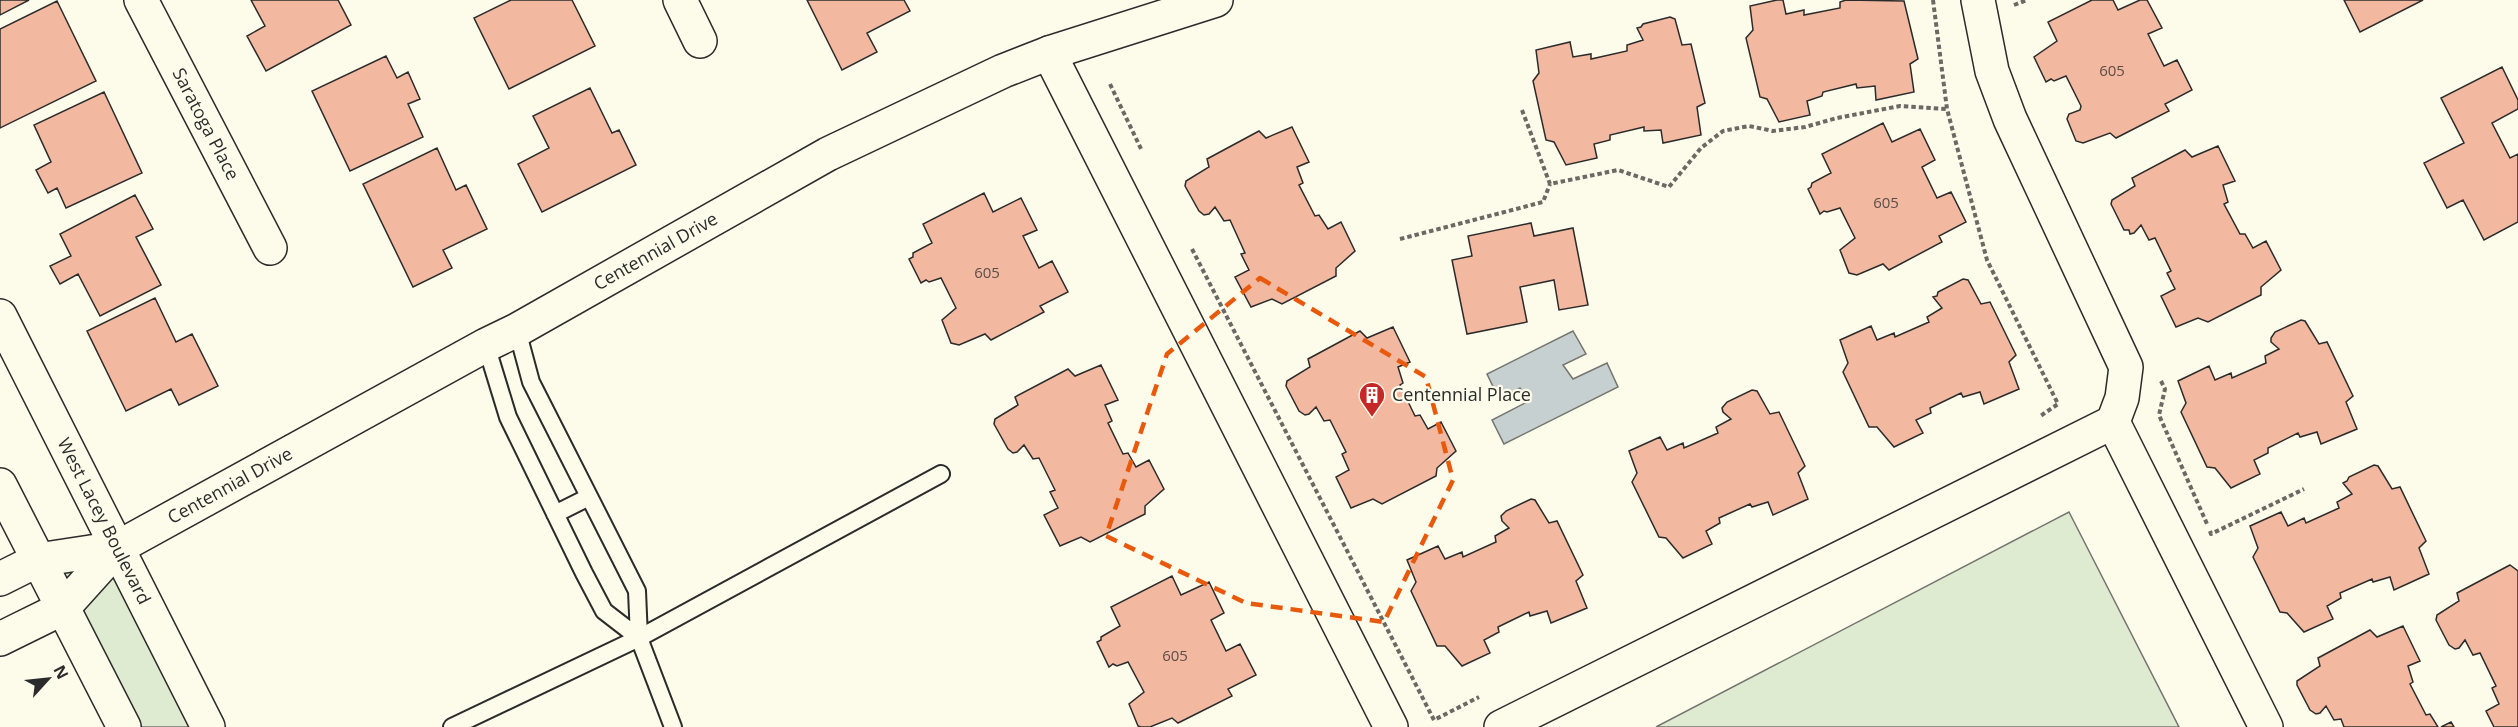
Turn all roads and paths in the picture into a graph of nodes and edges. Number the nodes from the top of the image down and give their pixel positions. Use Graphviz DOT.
graph roads {
  1 [pos="141,0"];
  2 [pos="680,0"];
  3 [pos="1216,0"];
  4 [pos="1933,0"];
  5 [pos="1978,0"];
  6 [pos="700,41"];
  7 [pos="1049,53"];
  8 [pos="1110,84"];
  9 [pos="1947,109"];
  10 [pos="1522,110"];
  11 [pos="1143,154"];
  12 [pos="1550,184"];
  13 [pos="1400,239"];
  14 [pos="1190,246"];
  15 [pos="270,248"];
  16 [pos="0,316"];
  17 [pos="517,330"];
  18 [pos="486,345"];
  19 [pos="2160,378"];
  20 [pos="2037,418"];
  21 [pos="2113,422"];
  22 [pos="941,474"];
  23 [pos="0,484"];
  24 [pos="2304,489"];
  25 [pos="589,497"];
  26 [pos="555,514"];
  27 [pos="117,548"];
  28 [pos="38,560"];
  29 [pos="0,579"];
  30 [pos="63,608"];
  31 [pos="639,638"];
  32 [pos="0,639"];
  33 [pos="1487,693"];
  34 [pos="124,727"];
  35 [pos="207,727"];
  36 [pos="452,727"];
  37 [pos="673,727"];
  38 [pos="1391,727"];
  39 [pos="1501,727"];
  40 [pos="2265,727"];
  1 -- 15 [label="street, Saratoga Place"];
  2 -- 6 [label="street"];
  3 -- 7 [label="street, Centennial Drive"];
  4 -- 9 [label="path"];
  5 -- 21 [label="street"];
  7 -- 17 [label="street, Centennial Drive"];
  7 -- 38 [label="street"];
  8 -- 11 [label="path"];
  9 -- 12 [label="path"];
  9 -- 20 [label="path"];
  10 -- 12 [label="path"];
  12 -- 13 [label="path"];
  14 -- 33 [label="path"];
  16 -- 27 [label="street, West Lacey Boulevard"];
  17 -- 18 [label="street, Centennial Drive"];
  17 -- 25 [label="lane"];
  18 -- 26 [label="lane"];
  18 -- 27 [label="street, Centennial Drive"];
  19 -- 24 [label="path"];
  21 -- 39 [label="street"];
  21 -- 40 [label="street"];
  22 -- 31 [label="lane"];
  23 -- 28 [label="street"];
  25 -- 26 [label="lane"];
  25 -- 31 [label="lane"];
  26 -- 31 [label="lane"];
  27 -- 28 [label="street, Centennial Drive"];
  27 -- 30 [label="street, Centennial Drive"];
  27 -- 35 [label="street, West Lacey Boulevard"];
  28 -- 29 [label="street, Centennial Drive"];
  28 -- 30 [label="street"];
  30 -- 32 [label="street, Centennial Drive"];
  30 -- 34 [label="street"];
  31 -- 36 [label="lane"];
  31 -- 37 [label="lane"];
}
